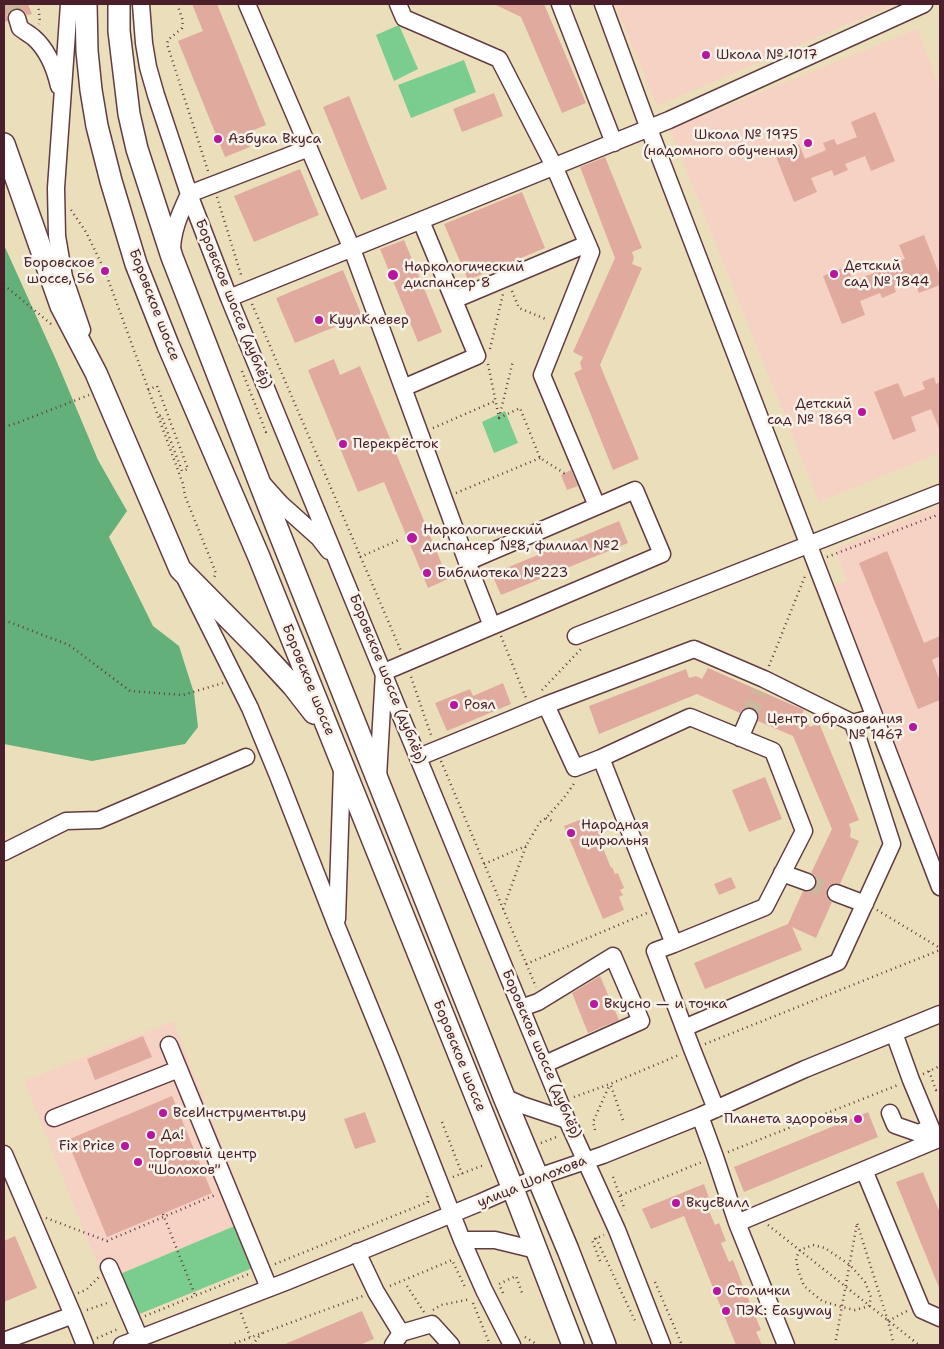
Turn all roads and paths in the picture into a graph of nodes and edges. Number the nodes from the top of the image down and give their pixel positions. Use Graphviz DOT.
graph roads {
  1 [pos="38,4"];
  2 [pos="69,4"];
  3 [pos="86,4"];
  4 [pos="119,4"];
  5 [pos="141,4"];
  6 [pos="178,4"];
  7 [pos="248,4"];
  8 [pos="398,4"];
  9 [pos="560,4"];
  10 [pos="603,4"];
  11 [pos="924,4"];
  12 [pos="17,18"];
  13 [pos="34,38"];
  14 [pos="61,101"];
  15 [pos="649,129"];
  16 [pos="614,143"];
  17 [pos="4,144"];
  18 [pos="308,148"];
  19 [pos="554,166"];
  20 [pos="213,185"];
  21 [pos="189,194"];
  22 [pos="71,210"];
  23 [pos="421,221"];
  24 [pos="587,244"];
  25 [pos="352,249"];
  26 [pos="172,257"];
  27 [pos="507,278"];
  28 [pos="4,285"];
  29 [pos="245,290"];
  30 [pos="229,298"];
  31 [pos="454,300"];
  32 [pos="561,326"];
  33 [pos="58,330"];
  34 [pos="489,353"];
  35 [pos="513,360"];
  36 [pos="487,362"];
  37 [pos="94,383"];
  38 [pos="403,388"];
  39 [pos="148,390"];
  40 [pos="496,401"];
  41 [pos="158,416"];
  42 [pos="499,418"];
  43 [pos="4,427"];
  44 [pos="420,434"];
  45 [pos="540,458"];
  46 [pos="580,466"];
  47 [pos="257,476"];
  48 [pos="940,493"];
  49 [pos="444,499"];
  50 [pos="597,506"];
  51 [pos="401,539"];
  52 [pos="809,545"];
  53 [pos="360,557"];
  54 [pos="467,562"];
  55 [pos="340,565"];
  56 [pos="180,569"];
  57 [pos="207,595"];
  58 [pos="4,620"];
  59 [pos="494,625"];
  60 [pos="576,636"];
  61 [pos="406,663"];
  62 [pos="384,672"];
  63 [pos="224,682"];
  64 [pos="540,702"];
  65 [pos="874,716"];
  66 [pos="749,717"];
  67 [pos="853,723"];
  68 [pos="329,733"];
  69 [pos="740,738"];
  70 [pos="436,750"];
  71 [pos="246,757"];
  72 [pos="419,757"];
  73 [pos="601,758"];
  74 [pos="342,764"];
  75 [pos="582,765"];
  76 [pos="377,779"];
  77 [pos="546,818"];
  78 [pos="554,822"];
  79 [pos="526,846"];
  80 [pos="4,852"];
  81 [pos="484,864"];
  82 [pos="782,873"];
  83 [pos="807,882"];
  84 [pos="940,887"];
  85 [pos="836,893"];
  86 [pos="870,907"];
  87 [pos="659,908"];
  88 [pos="502,910"];
  89 [pos="336,928"];
  90 [pos="674,944"];
  91 [pos="940,949"];
  92 [pos="526,964"];
  93 [pos="538,1002"];
  94 [pos="521,1008"];
  95 [pos="940,1014"];
  96 [pos="684,1028"];
  97 [pos="894,1033"];
  98 [pos="169,1045"];
  99 [pos="692,1049"];
  100 [pos="545,1064"];
  101 [pos="179,1069"];
  102 [pos="929,1071"];
  103 [pos="910,1080"];
  104 [pos="610,1084"];
  105 [pos="940,1088"];
  106 [pos="571,1091"];
  107 [pos="504,1097"];
  108 [pos="716,1109"];
  109 [pos="890,1113"];
  110 [pos="700,1116"];
  111 [pos="54,1118"];
  112 [pos="442,1122"];
  113 [pos="594,1122"];
  114 [pos="624,1123"];
  115 [pos="586,1125"];
  116 [pos="565,1127"];
  117 [pos="595,1130"];
  118 [pos="937,1139"];
  119 [pos="536,1145"];
  120 [pos="708,1148"];
  121 [pos="4,1154"];
  122 [pos="586,1160"];
  123 [pos="484,1165"];
  124 [pos="864,1170"];
  125 [pos="462,1174"];
  126 [pos="538,1177"];
  127 [pos="446,1179"];
  128 [pos="512,1189"];
  129 [pos="228,1190"];
  130 [pos="620,1195"];
  131 [pos="28,1211"];
  132 [pos="452,1214"];
  133 [pos="164,1215"];
  134 [pos="755,1215"];
  135 [pos="737,1222"];
  136 [pos="608,1233"];
  137 [pos="596,1238"];
  138 [pos="462,1240"];
  139 [pos="536,1250"];
  140 [pos="800,1250"];
  141 [pos="357,1252"];
  142 [pos="600,1261"];
  143 [pos="850,1265"];
  144 [pos="109,1267"];
  145 [pos="500,1284"];
  146 [pos="407,1286"];
  147 [pos="268,1288"];
  148 [pos="376,1292"];
  149 [pos="522,1293"];
  150 [pos="195,1294"];
  151 [pos="122,1297"];
  152 [pos="66,1298"];
  153 [pos="471,1299"];
  154 [pos="919,1304"];
  155 [pos="870,1306"];
  156 [pos="842,1307"];
  157 [pos="240,1312"];
  158 [pos="73,1315"];
  159 [pos="940,1318"];
  160 [pos="429,1320"];
  161 [pos="888,1321"];
  162 [pos="638,1326"];
  163 [pos="263,1332"];
  164 [pos="250,1337"];
  165 [pos="140,1338"];
  166 [pos="397,1339"];
  167 [pos="4,1341"];
  168 [pos="86,1345"];
  169 [pos="122,1345"];
  170 [pos="230,1345"];
  171 [pos="252,1345"];
  172 [pos="451,1345"];
  173 [pos="490,1345"];
  174 [pos="512,1345"];
  175 [pos="573,1345"];
  176 [pos="605,1345"];
  177 [pos="662,1345"];
  178 [pos="786,1345"];
  179 [pos="835,1345"];
  180 [pos="894,1345"];
  181 [pos="919,1345"];
  1 -- 13 [label="path"];
  2 -- 14 [label="street"];
  3 -- 68 [label="main road, Боровское шоссе"];
  4 -- 26 [label="main road, Боровское шоссе"];
  5 -- 21 [label="street, Боровское шоссе (дублёр)"];
  6 -- 20 [label="path"];
  7 -- 18 [label="street"];
  8 -- 19 [label="street"];
  9 -- 16 [label="street"];
  10 -- 15 [label="street"];
  11 -- 15 [label="street"];
  12 -- 13 [label="street"];
  13 -- 14 [label="street"];
  14 -- 37 [label="street"];
  15 -- 16 [label="street"];
  15 -- 52 [label="street"];
  16 -- 19 [label="street"];
  17 -- 37 [label="main road"];
  18 -- 20 [label="street"];
  18 -- 25 [label="street"];
  19 -- 23 [label="street"];
  19 -- 24 [label="street"];
  20 -- 21 [label="street"];
  20 -- 29 [label="path"];
  21 -- 26 [label="street"];
  21 -- 30 [label="street, Боровское шоссе (дублёр)"];
  22 -- 39 [label="path"];
  23 -- 25 [label="street"];
  23 -- 31 [label="street"];
  24 -- 27 [label="street"];
  24 -- 32 [label="street"];
  25 -- 29 [label="street"];
  25 -- 38 [label="street"];
  26 -- 47 [label="main road, Боровское шоссе"];
  27 -- 31 [label="street"];
  27 -- 32 [label="path"];
  27 -- 34 [label="path"];
  28 -- 33 [label="path"];
  29 -- 30 [label="street"];
  29 -- 53 [label="path"];
  30 -- 55 [label="street, Боровское шоссе (дублёр)"];
  31 -- 38 [label="street"];
  32 -- 46 [label="street"];
  35 -- 42 [label="path"];
  36 -- 40 [label="path"];
  37 -- 43 [label="path"];
  37 -- 56 [label="main road"];
  38 -- 44 [label="street"];
  39 -- 41 [label="path"];
  39 -- 41 [label="path"];
  40 -- 42 [label="path"];
  40 -- 44 [label="path"];
  41 -- 57 [label="path"];
  42 -- 45 [label="path"];
  44 -- 49 [label="street"];
  45 -- 46 [label="path"];
  45 -- 49 [label="path"];
  46 -- 50 [label="street"];
  47 -- 55 [label="street"];
  47 -- 76 [label="main road, Боровское шоссе"];
  48 -- 52 [label="street"];
  49 -- 54 [label="street"];
  50 -- 54 [label="street"];
  50 -- 59 [label="street"];
  51 -- 53 [label="path"];
  52 -- 60 [label="street"];
  52 -- 65 [label="street"];
  53 -- 61 [label="path"];
  54 -- 59 [label="street"];
  55 -- 62 [label="street, Боровское шоссе (дублёр)"];
  56 -- 57 [label="main road"];
  56 -- 89 [label="street"];
  57 -- 68 [label="main road"];
  58 -- 63 [label="path"];
  59 -- 61 [label="street"];
  59 -- 64 [label="path"];
  60 -- 64 [label="path"];
  61 -- 62 [label="street"];
  61 -- 70 [label="path"];
  62 -- 72 [label="street, Боровское шоссе (дублёр)"];
  62 -- 76 [label="street"];
  64 -- 67 [label="street"];
  64 -- 70 [label="street"];
  64 -- 75 [label="street"];
  65 -- 67 [label="street"];
  65 -- 84 [label="street"];
  66 -- 69 [label="street"];
  67 -- 86 [label="street"];
  68 -- 74 [label="main road, Боровское шоссе"];
  69 -- 73 [label="street"];
  69 -- 82 [label="street"];
  70 -- 72 [label="street"];
  70 -- 81 [label="path"];
  71 -- 80 [label="street"];
  72 -- 94 [label="street, Боровское шоссе (дублёр)"];
  73 -- 75 [label="street"];
  73 -- 87 [label="street"];
  74 -- 89 [label="street"];
  74 -- 128 [label="main road, Боровское шоссе"];
  75 -- 77 [label="path"];
  76 -- 107 [label="main road, Боровское шоссе"];
  77 -- 78 [label="path"];
  77 -- 79 [label="path"];
  79 -- 81 [label="path"];
  79 -- 88 [label="path"];
  81 -- 88 [label="path"];
  82 -- 83 [label="street"];
  82 -- 90 [label="street"];
  85 -- 86 [label="street"];
  86 -- 91 [label="path"];
  86 -- 96 [label="street"];
  87 -- 90 [label="street"];
  87 -- 92 [label="path"];
  88 -- 92 [label="path"];
  89 -- 132 [label="street"];
  90 -- 96 [label="street"];
  91 -- 99 [label="path"];
  92 -- 93 [label="path"];
  93 -- 94 [label="street"];
  93 -- 100 [label="street"];
  94 -- 100 [label="street, Боровское шоссе (дублёр)"];
  95 -- 97 [label="street, улица Шолохова"];
  96 -- 99 [label="street"];
  97 -- 103 [label="street"];
  97 -- 108 [label="street, улица Шолохова"];
  98 -- 101 [label="street"];
  99 -- 104 [label="path"];
  99 -- 108 [label="street"];
  100 -- 116 [label="street, Боровское шоссе (дублёр)"];
  101 -- 111 [label="street"];
  101 -- 129 [label="street"];
  102 -- 105 [label="path"];
  103 -- 118 [label="street"];
  103 -- 120 [label="path"];
  104 -- 106 [label="path"];
  104 -- 113 [label="path"];
  104 -- 114 [label="path"];
  107 -- 116 [label="street"];
  107 -- 126 [label="main road, Боровское шоссе"];
  108 -- 110 [label="street, улица Шолохова"];
  109 -- 118 [label="street"];
  110 -- 120 [label="street"];
  110 -- 122 [label="street, улица Шолохова"];
  112 -- 125 [label="path"];
  113 -- 115 [label="path"];
  113 -- 117 [label="path"];
  116 -- 119 [label="path"];
  116 -- 122 [label="street, Боровское шоссе (дублёр)"];
  118 -- 124 [label="street"];
  120 -- 130 [label="path"];
  120 -- 135 [label="street"];
  121 -- 131 [label="street"];
  122 -- 126 [label="street, улица Шолохова"];
  122 -- 177 [label="street, Боровское шоссе (дублёр)"];
  123 -- 125 [label="path"];
  124 -- 134 [label="street"];
  124 -- 154 [label="street"];
  125 -- 127 [label="path"];
  126 -- 128 [label="street, улица Шолохова"];
  126 -- 176 [label="main road, Боровское шоссе"];
  128 -- 132 [label="street, улица Шолохова"];
  128 -- 139 [label="main road, Боровское шоссе"];
  129 -- 133 [label="path"];
  129 -- 147 [label="street"];
  131 -- 133 [label="path"];
  131 -- 152 [label="street"];
  132 -- 138 [label="street"];
  132 -- 141 [label="street, улица Шолохова"];
  133 -- 150 [label="path"];
  134 -- 135 [label="street"];
  134 -- 140 [label="path"];
  135 -- 178 [label="street"];
  136 -- 137 [label="path"];
  137 -- 142 [label="path"];
  137 -- 162 [label="path"];
  138 -- 139 [label="street"];
  138 -- 174 [label="street"];
  139 -- 175 [label="main road, Боровское шоссе"];
  140 -- 143 [label="path"];
  140 -- 155 [label="path"];
  140 -- 156 [label="path"];
  141 -- 147 [label="street, улица Шолохова"];
  141 -- 148 [label="street"];
  143 -- 155 [label="path"];
  143 -- 156 [label="path"];
  143 -- 161 [label="path"];
  144 -- 151 [label="street"];
  144 -- 152 [label="path"];
  145 -- 149 [label="path"];
  146 -- 160 [label="path"];
  147 -- 165 [label="street, улица Шолохова"];
  148 -- 153 [label="path"];
  148 -- 163 [label="path"];
  148 -- 166 [label="street"];
  151 -- 158 [label="path"];
  151 -- 165 [label="street"];
  152 -- 158 [label="street"];
  153 -- 160 [label="path"];
  153 -- 173 [label="path"];
  154 -- 159 [label="street"];
  154 -- 161 [label="path"];
  155 -- 156 [label="path"];
  155 -- 161 [label="path"];
  156 -- 179 [label="path"];
  157 -- 164 [label="path"];
  158 -- 167 [label="street"];
  158 -- 168 [label="street"];
  160 -- 166 [label="street"];
  160 -- 172 [label="street"];
  161 -- 180 [label="path"];
  161 -- 181 [label="path"];
  163 -- 164 [label="path"];
  163 -- 171 [label="path"];
  164 -- 170 [label="path"];
  165 -- 169 [label="street, улица Шолохова"];
}
